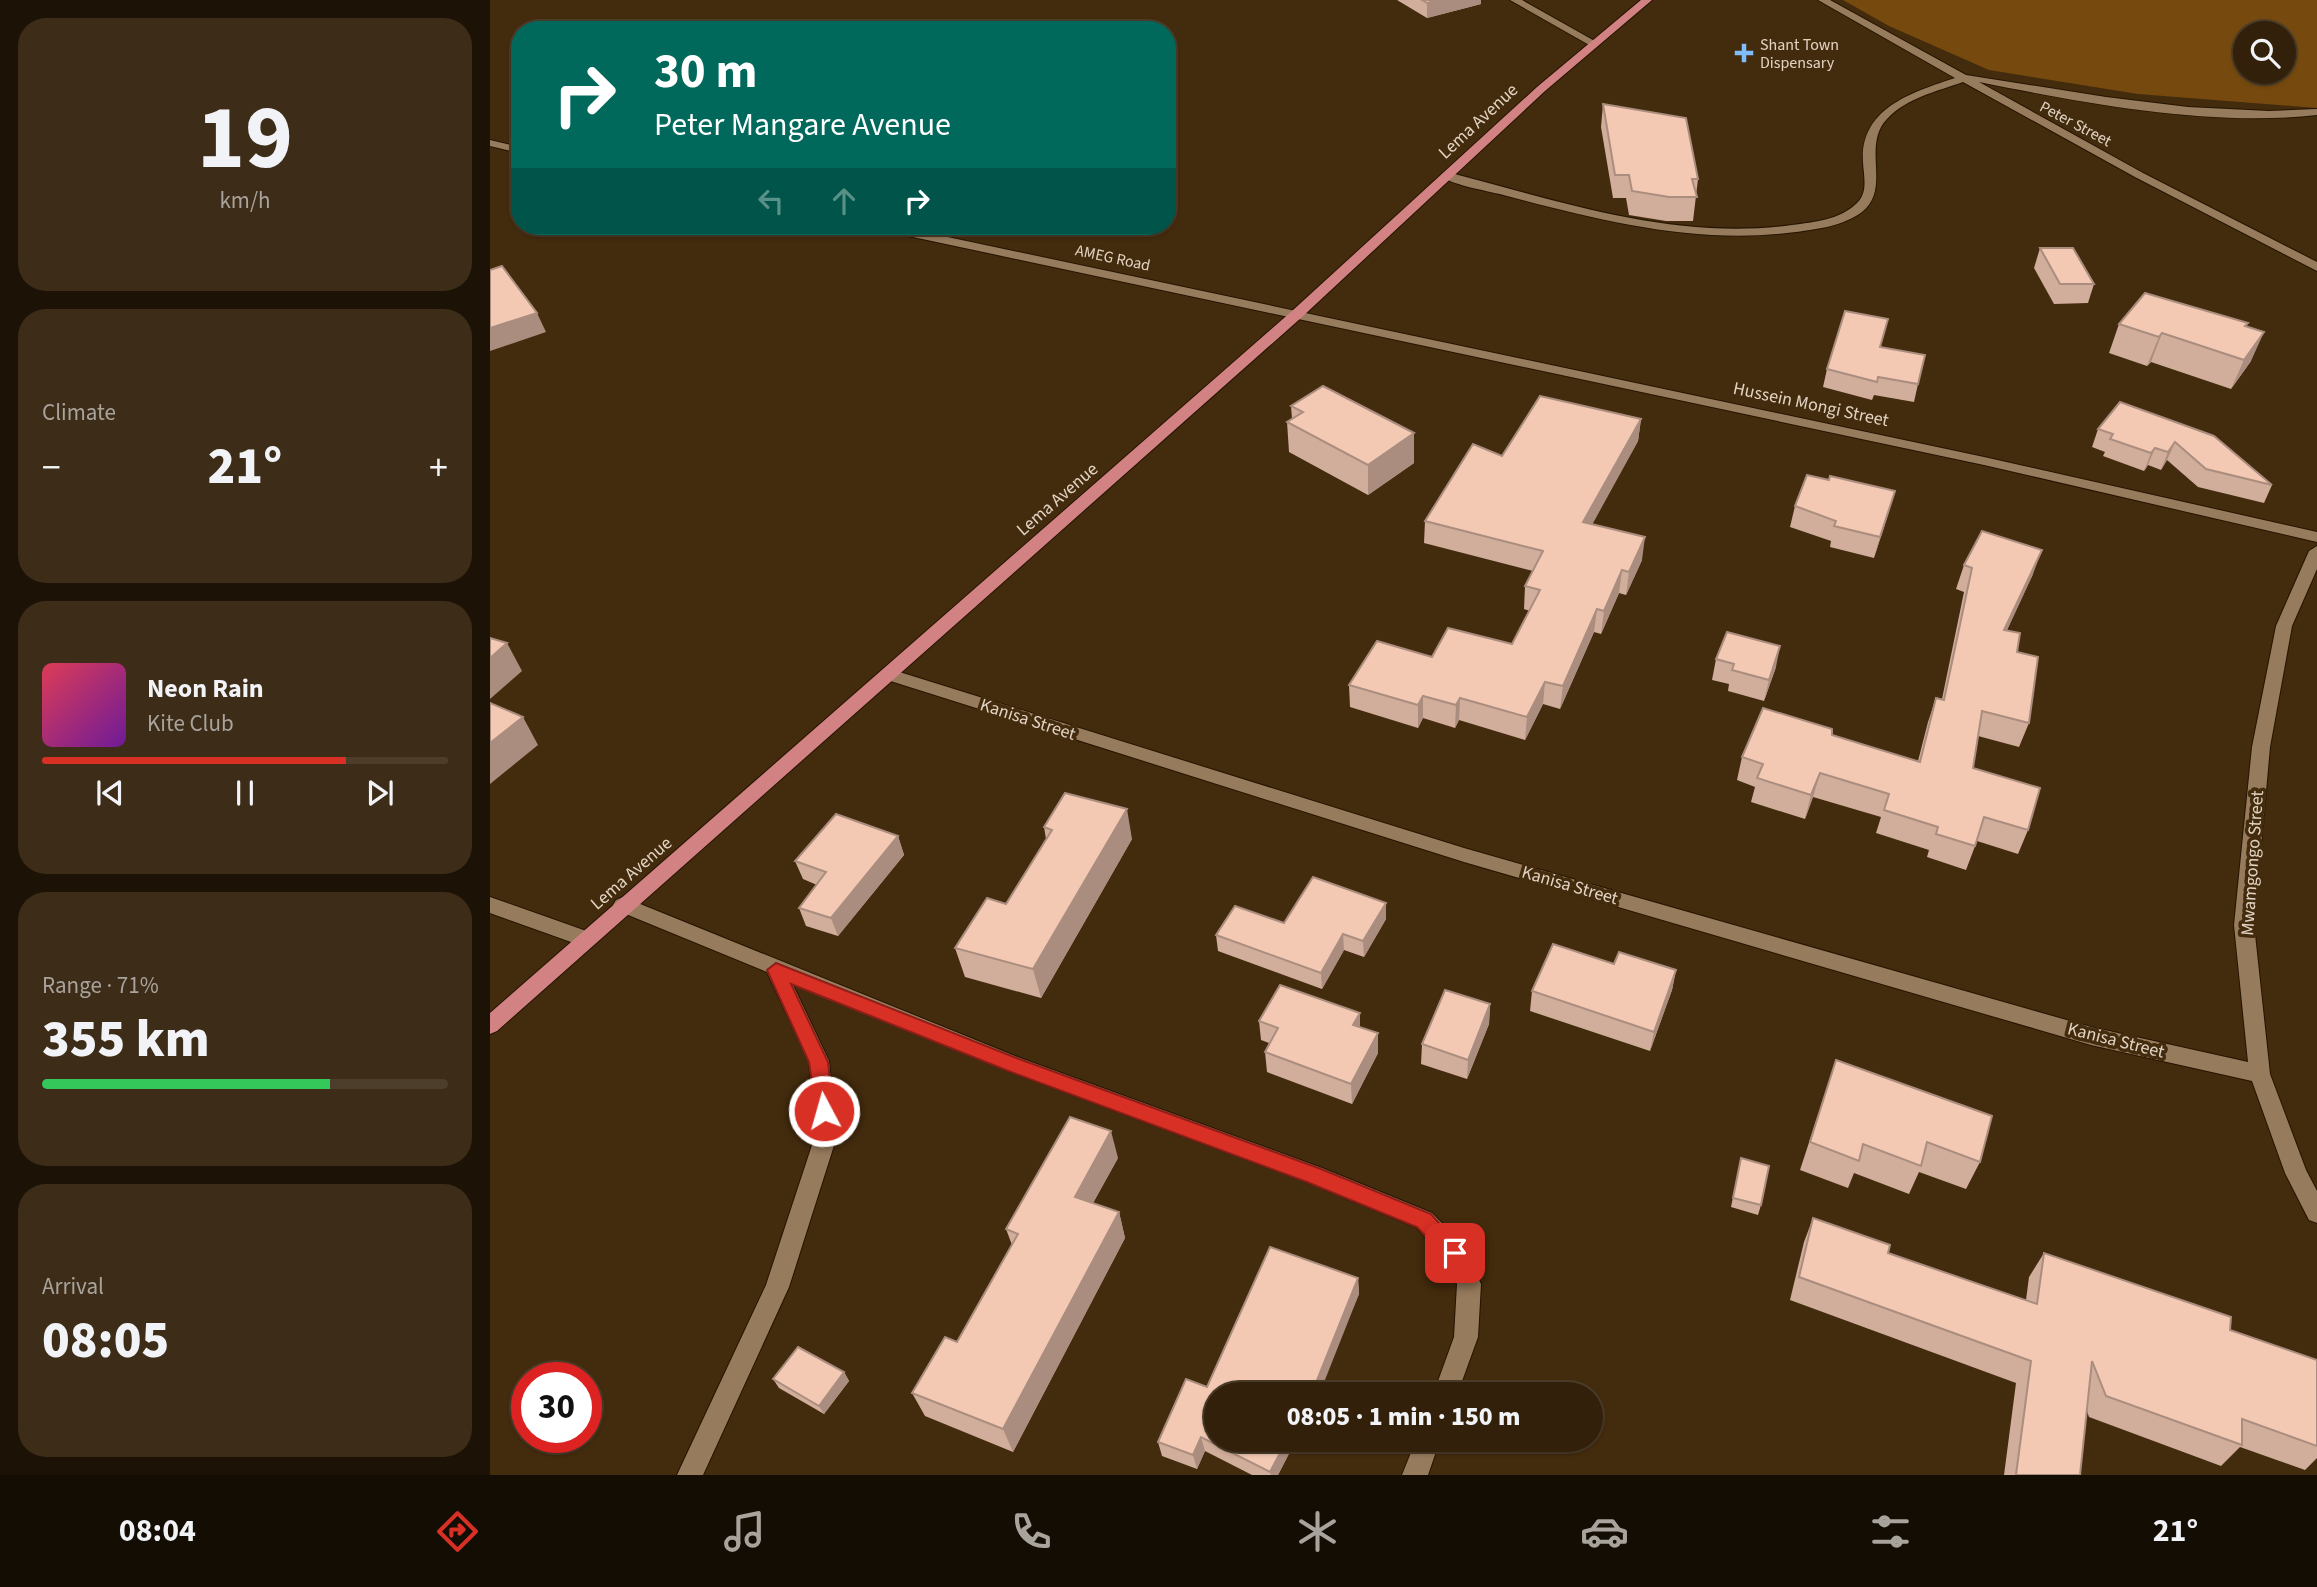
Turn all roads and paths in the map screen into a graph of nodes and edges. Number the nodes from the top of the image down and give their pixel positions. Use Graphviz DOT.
graph roads {
  1 [pos="1515,0"];
  2 [pos="1647,0"];
  3 [pos="1823,0"];
  4 [pos="1595,44"];
  5 [pos="1950,73"];
  6 [pos="1962,79"];
  7 [pos="2317,112"];
  8 [pos="490,143"];
  9 [pos="511,147"];
  10 [pos="1447,176"];
  11 [pos="923,235"];
  12 [pos="2317,268"];
  13 [pos="1297,314"];
  14 [pos="2317,537"];
  15 [pos="2317,551"];
  16 [pos="887,674"];
  17 [pos="490,905"];
  18 [pos="623,905"];
  19 [pos="585,939"];
  20 [pos="776,970"];
  21 [pos="490,1025"];
  22 [pos="2260,1074"];
  23 [pos="2317,1213"];
  24 [pos="1450,1382"];
  25 [pos="1424,1452"];
  26 [pos="690,1475"];
  27 [pos="1415,1475"];
  1 -- 4 [label="street"];
  2 -- 4 [label="main road, Lema Avenue"];
  3 -- 5 [label="street, Peter Street"];
  4 -- 10 [label="main road, Lema Avenue"];
  5 -- 6 [label="street, Peter Street"];
  5 -- 7 [label="street"];
  6 -- 10 [label="street"];
  6 -- 12 [label="street, Peter Street"];
  8 -- 9 [label="street"];
  10 -- 13 [label="main road, Lema Avenue"];
  11 -- 13 [label="street, AMEG Road"];
  13 -- 14 [label="street, Hussein Mongi Street"];
  13 -- 16 [label="main road, Lema Avenue"];
  15 -- 22 [label="street, Mwamgongo Street"];
  16 -- 18 [label="main road, Lema Avenue"];
  16 -- 22 [label="street, Kanisa Street"];
  17 -- 19 [label="street"];
  18 -- 19 [label="main road, Lema Avenue"];
  18 -- 20 [label="street"];
  19 -- 21 [label="main road, Lema Avenue"];
  20 -- 24 [label="street"];
  20 -- 26 [label="street"];
  22 -- 23 [label="street, Mwamgongo Street"];
  25 -- 27 [label="street"];
}
